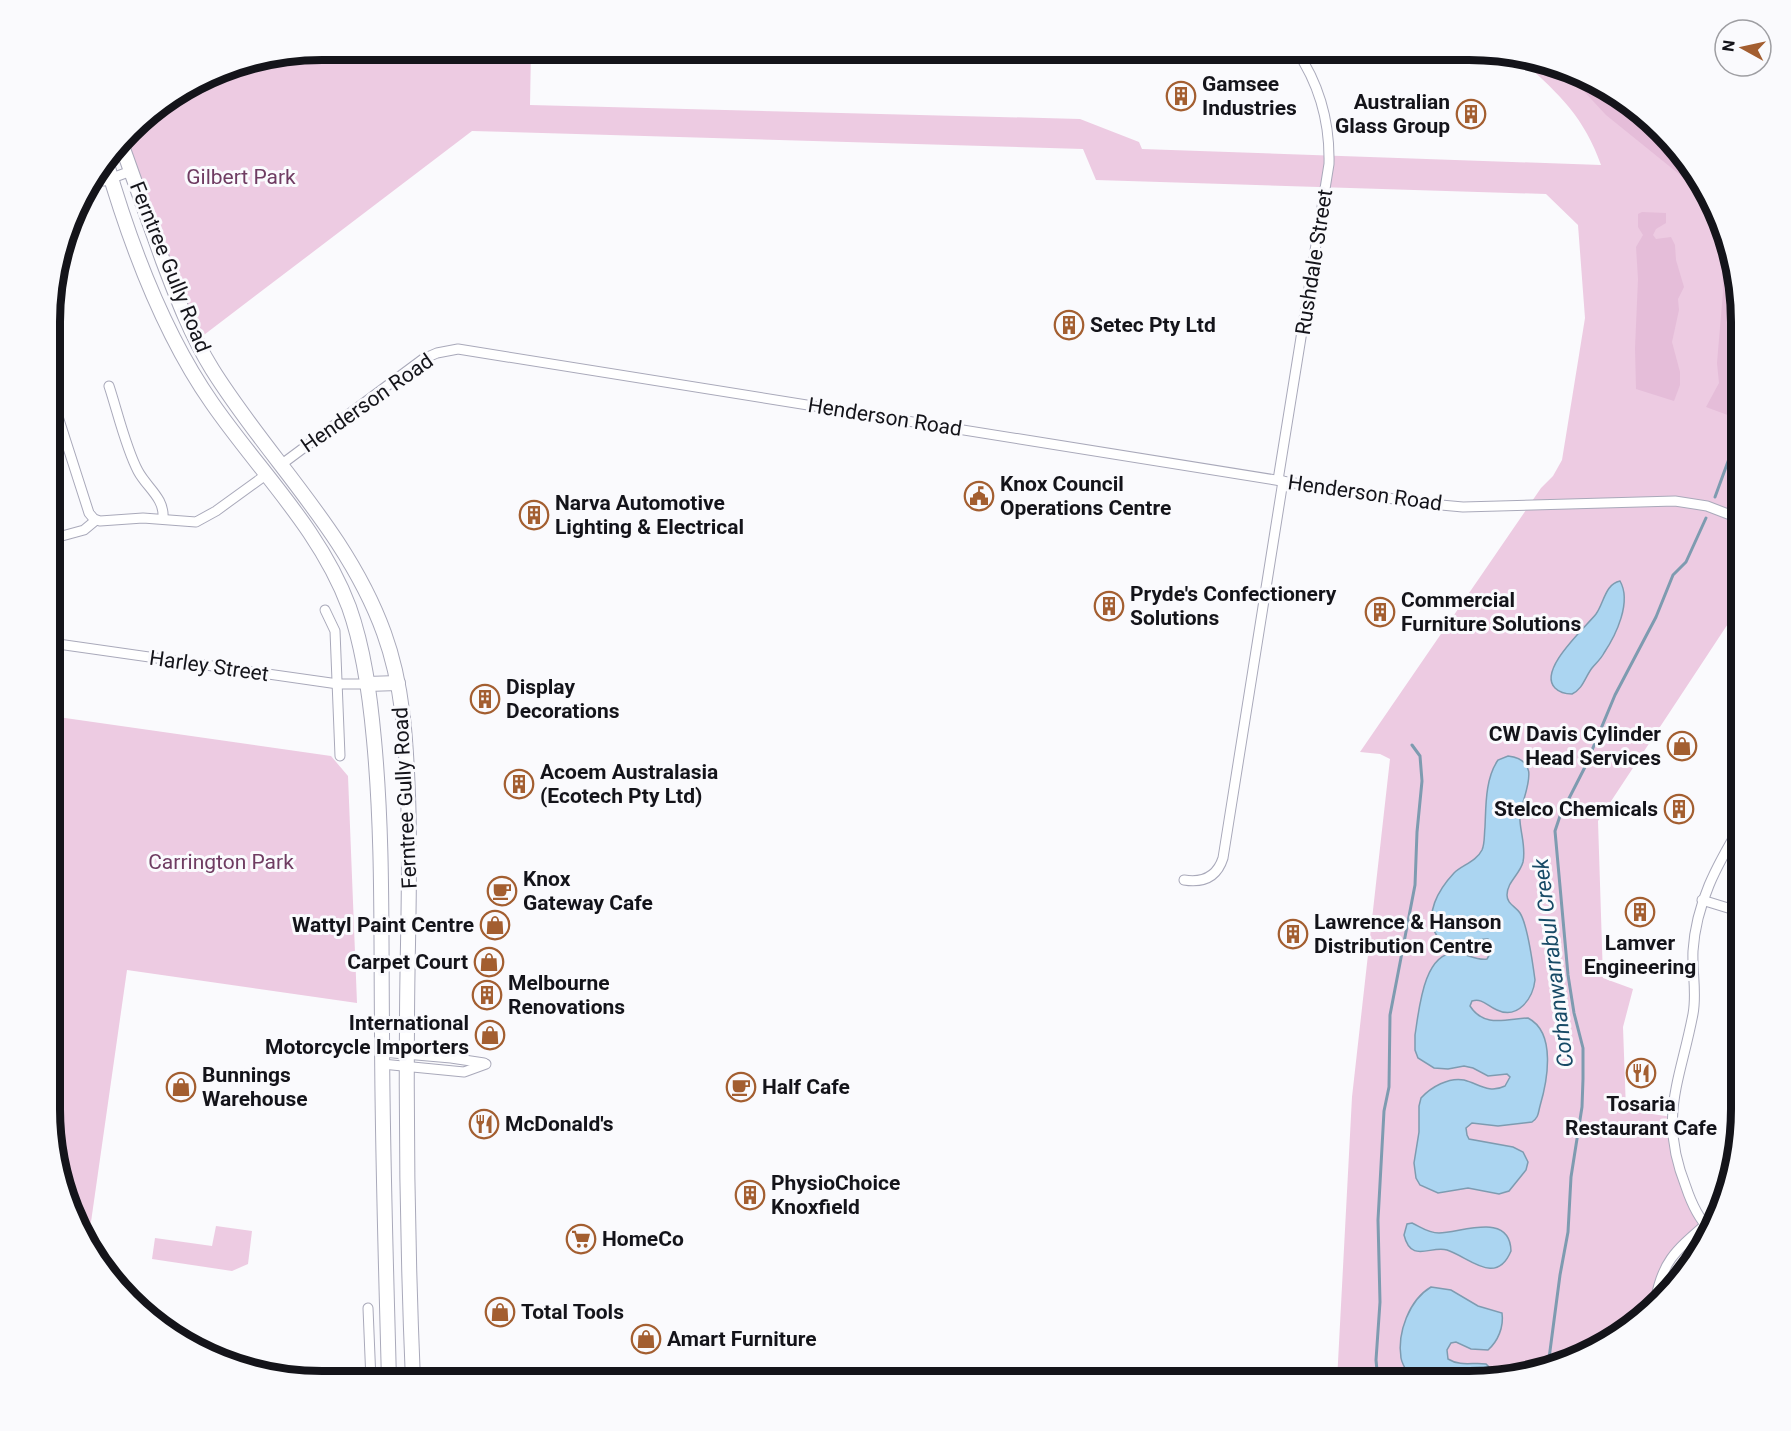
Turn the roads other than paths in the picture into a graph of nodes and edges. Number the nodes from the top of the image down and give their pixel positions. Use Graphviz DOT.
graph roads {
  1 [pos="1302,60"];
  2 [pos="124,151"];
  3 [pos="109,170"];
  4 [pos="131,171"];
  5 [pos="111,178"];
  6 [pos="101,181"];
  7 [pos="109,386"];
  8 [pos="60,440"];
  9 [pos="282,464"];
  10 [pos="267,474"];
  11 [pos="1281,481"];
  12 [pos="1731,515"];
  13 [pos="163,519"];
  14 [pos="96,520"];
  15 [pos="60,536"];
  16 [pos="325,610"];
  17 [pos="60,644"];
  18 [pos="398,683"];
  19 [pos="338,684"];
  20 [pos="367,684"];
  21 [pos="340,756"];
  22 [pos="1731,841"];
  23 [pos="1184,880"];
  24 [pos="1702,900"];
  25 [pos="1731,909"];
  26 [pos="382,1058"];
  27 [pos="407,1061"];
  28 [pos="1705,1223"];
  29 [pos="1699,1234"];
  30 [pos="1657,1291"];
  31 [pos="368,1308"];
  32 [pos="370,1371"];
  33 [pos="392,1371"];
  34 [pos="413,1371"];
  1 -- 11 [label="street, Rushdale Street"];
  2 -- 4 [label="main road, Ferntree Gully Road"];
  3 -- 5 [label="main road, Ferntree Gully Road"];
  4 -- 5 [label="street"];
  4 -- 9 [label="main road, Ferntree Gully Road"];
  5 -- 6 [label="street"];
  5 -- 10 [label="main road, Ferntree Gully Road"];
  7 -- 13 [label="street"];
  8 -- 14 [label="street"];
  9 -- 10 [label="main road"];
  9 -- 11 [label="street, Henderson Road"];
  9 -- 18 [label="main road, Ferntree Gully Road"];
  10 -- 13 [label="street"];
  10 -- 20 [label="main road, Ferntree Gully Road"];
  11 -- 12 [label="street, Henderson Road"];
  11 -- 23 [label="street, Rushdale Street"];
  13 -- 14 [label="street"];
  14 -- 15 [label="street"];
  16 -- 19 [label="street"];
  17 -- 19 [label="street, Harley Street"];
  18 -- 20 [label="main road"];
  18 -- 27 [label="main road, Ferntree Gully Road"];
  19 -- 20 [label="street, Harley Street"];
  19 -- 21 [label="street"];
  20 -- 26 [label="main road, Ferntree Gully Road"];
  22 -- 24 [label="street"];
  24 -- 25 [label="street"];
  24 -- 28 [label="street"];
  26 -- 27 [label="street"];
  26 -- 33 [label="main road, Ferntree Gully Road"];
  27 -- 27 [label="street"];
  27 -- 34 [label="main road, Ferntree Gully Road"];
  29 -- 30 [label="street"];
  31 -- 32 [label="street"];
}
